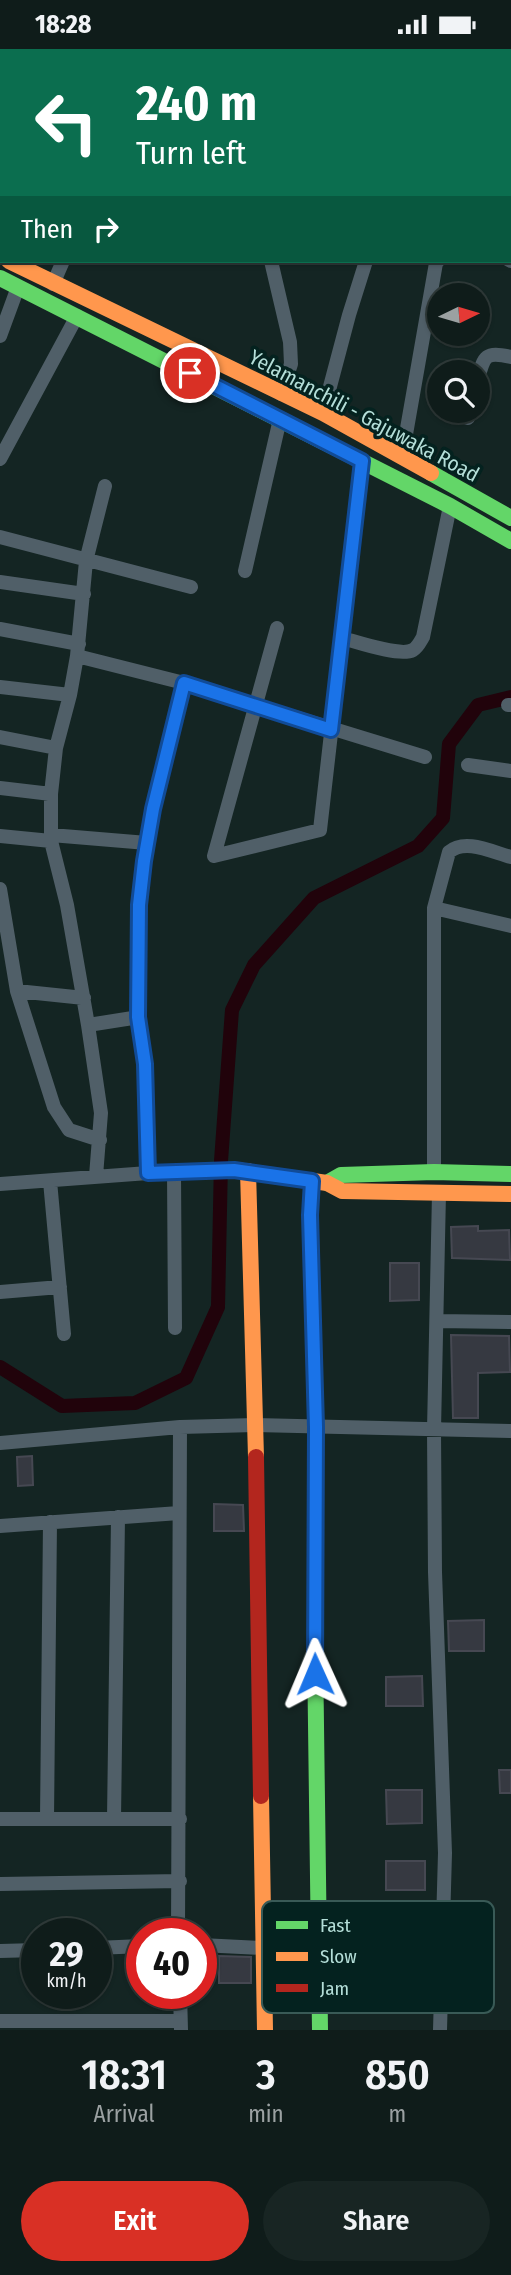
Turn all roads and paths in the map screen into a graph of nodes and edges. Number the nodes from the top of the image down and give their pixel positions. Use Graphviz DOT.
graph roads {
  1 [pos="13,263"];
  2 [pos="62,263"];
  3 [pos="271,263"];
  4 [pos="365,263"];
  5 [pos="437,263"];
  6 [pos="0,278"];
  7 [pos="53,284"];
  8 [pos="18,287"];
  9 [pos="77,316"];
  10 [pos="0,336"];
  11 [pos="511,356"];
  12 [pos="483,360"];
  13 [pos="281,394"];
  14 [pos="323,413"];
  15 [pos="280,419"];
  16 [pos="402,457"];
  17 [pos="0,459"];
  18 [pos="362,461"];
  19 [pos="105,486"];
  20 [pos="450,506"];
  21 [pos="511,518"];
  22 [pos="0,537"];
  23 [pos="511,541"];
  24 [pos="86,561"];
  25 [pos="245,572"];
  26 [pos="0,582"];
  27 [pos="191,587"];
  28 [pos="84,594"];
  29 [pos="277,628"];
  30 [pos="0,629"];
  31 [pos="342,638"];
  32 [pos="78,650"];
  33 [pos="184,683"];
  34 [pos="0,687"];
  35 [pos="70,695"];
  36 [pos="255,705"];
  37 [pos="331,730"];
  38 [pos="0,737"];
  39 [pos="56,748"];
  40 [pos="425,757"];
  41 [pos="468,765"];
  42 [pos="511,771"];
  43 [pos="0,788"];
  44 [pos="51,794"];
  45 [pos="0,836"];
  46 [pos="51,838"];
  47 [pos="147,843"];
  48 [pos="511,857"];
  49 [pos="0,889"];
  50 [pos="434,908"];
  51 [pos="511,926"];
  52 [pos="17,991"];
  53 [pos="84,998"];
  54 [pos="138,1017"];
  55 [pos="88,1025"];
  56 [pos="100,1140"];
  57 [pos="241,1171"];
  58 [pos="174,1172"];
  59 [pos="434,1172"];
  60 [pos="148,1173"];
  61 [pos="511,1174"];
  62 [pos="96,1176"];
  63 [pos="50,1181"];
  64 [pos="320,1182"];
  65 [pos="0,1184"];
  66 [pos="439,1193"];
  67 [pos="511,1194"];
  68 [pos="60,1287"];
  69 [pos="0,1291"];
  70 [pos="437,1321"];
  71 [pos="511,1322"];
  72 [pos="174,1328"];
  73 [pos="64,1334"];
  74 [pos="256,1425"];
  75 [pos="180,1427"];
  76 [pos="316,1427"];
  77 [pos="434,1430"];
  78 [pos="511,1431"];
  79 [pos="0,1443"];
  80 [pos="179,1513"];
  81 [pos="118,1517"];
  82 [pos="50,1522"];
  83 [pos="0,1526"];
  84 [pos="0,1819"];
  85 [pos="47,1819"];
  86 [pos="114,1819"];
  87 [pos="180,1819"];
  88 [pos="180,1881"];
  89 [pos="0,1884"];
  90 [pos="318,1901"];
  91 [pos="443,1901"];
  92 [pos="179,1918"];
  93 [pos="217,1946"];
  94 [pos="262,1948"];
  95 [pos="21,1950"];
  96 [pos="0,1951"];
  97 [pos="0,2021"];
  98 [pos="180,2026"];
  1 -- 7 [label="street, Yelamanchili - Gajuwaka Road"];
  2 -- 7 [label="street"];
  3 -- 13 [label="street"];
  4 -- 14 [label="street"];
  5 -- 16 [label="street"];
  6 -- 8 [label="street, Yelamanchili - Gajuwaka Road"];
  7 -- 13 [label="street, Yelamanchili - Gajuwaka Road"];
  8 -- 9 [label="street, Yelamanchili - Gajuwaka Road"];
  8 -- 10 [label="street"];
  9 -- 15 [label="street, Yelamanchili - Gajuwaka Road"];
  9 -- 17 [label="street"];
  11 -- 12 [label="street"];
  13 -- 14 [label="street, Yelamanchili - Gajuwaka Road"];
  14 -- 16 [label="street, Yelamanchili - Gajuwaka Road"];
  15 -- 18 [label="street, Yelamanchili - Gajuwaka Road"];
  15 -- 25 [label="street"];
  16 -- 21 [label="street, Yelamanchili - Gajuwaka Road"];
  18 -- 20 [label="street, Yelamanchili - Gajuwaka Road"];
  18 -- 31 [label="street"];
  19 -- 24 [label="street"];
  20 -- 23 [label="street, Yelamanchili - Gajuwaka Road"];
  20 -- 31 [label="street"];
  22 -- 24 [label="street"];
  24 -- 27 [label="street"];
  24 -- 28 [label="street"];
  26 -- 28 [label="street"];
  28 -- 32 [label="street"];
  29 -- 36 [label="street"];
  30 -- 32 [label="street"];
  31 -- 37 [label="street"];
  32 -- 33 [label="street"];
  32 -- 35 [label="street"];
  33 -- 36 [label="street"];
  33 -- 47 [label="street"];
  34 -- 35 [label="street"];
  35 -- 39 [label="street"];
  36 -- 37 [label="street"];
  36 -- 37 [label="street"];
  37 -- 40 [label="street"];
  38 -- 39 [label="street"];
  39 -- 44 [label="street"];
  41 -- 42 [label="street"];
  43 -- 44 [label="street"];
  44 -- 46 [label="street"];
  45 -- 46 [label="street"];
  46 -- 47 [label="street"];
  46 -- 53 [label="street"];
  47 -- 54 [label="street"];
  48 -- 50 [label="street"];
  49 -- 52 [label="street"];
  50 -- 51 [label="street"];
  50 -- 59 [label="street"];
  52 -- 53 [label="street"];
  52 -- 56 [label="street"];
  53 -- 55 [label="street"];
  54 -- 55 [label="street"];
  54 -- 60 [label="street"];
  55 -- 56 [label="street"];
  56 -- 62 [label="street"];
  57 -- 58 [label="street"];
  57 -- 64 [label="street"];
  57 -- 74 [label="street"];
  58 -- 60 [label="street"];
  58 -- 72 [label="street"];
  59 -- 61 [label="street"];
  59 -- 64 [label="street"];
  60 -- 62 [label="street"];
  62 -- 63 [label="street"];
  63 -- 65 [label="street"];
  63 -- 68 [label="street"];
  64 -- 66 [label="street"];
  64 -- 76 [label="street"];
  66 -- 67 [label="street"];
  66 -- 70 [label="street"];
  68 -- 69 [label="street"];
  68 -- 73 [label="street"];
  70 -- 71 [label="street"];
  70 -- 77 [label="street"];
  74 -- 75 [label="street"];
  74 -- 76 [label="street"];
  74 -- 94 [label="street"];
  75 -- 79 [label="street"];
  75 -- 80 [label="street"];
  76 -- 77 [label="street"];
  76 -- 90 [label="street"];
  77 -- 78 [label="street"];
  77 -- 91 [label="street"];
  80 -- 81 [label="street"];
  80 -- 87 [label="street"];
  81 -- 82 [label="street"];
  81 -- 86 [label="street"];
  82 -- 83 [label="street"];
  82 -- 85 [label="street"];
  84 -- 85 [label="street"];
  85 -- 86 [label="street"];
  86 -- 87 [label="street"];
  87 -- 88 [label="street"];
  88 -- 89 [label="street"];
  88 -- 92 [label="street"];
  93 -- 94 [label="street"];
  95 -- 96 [label="street"];
  97 -- 98 [label="street"];
}
